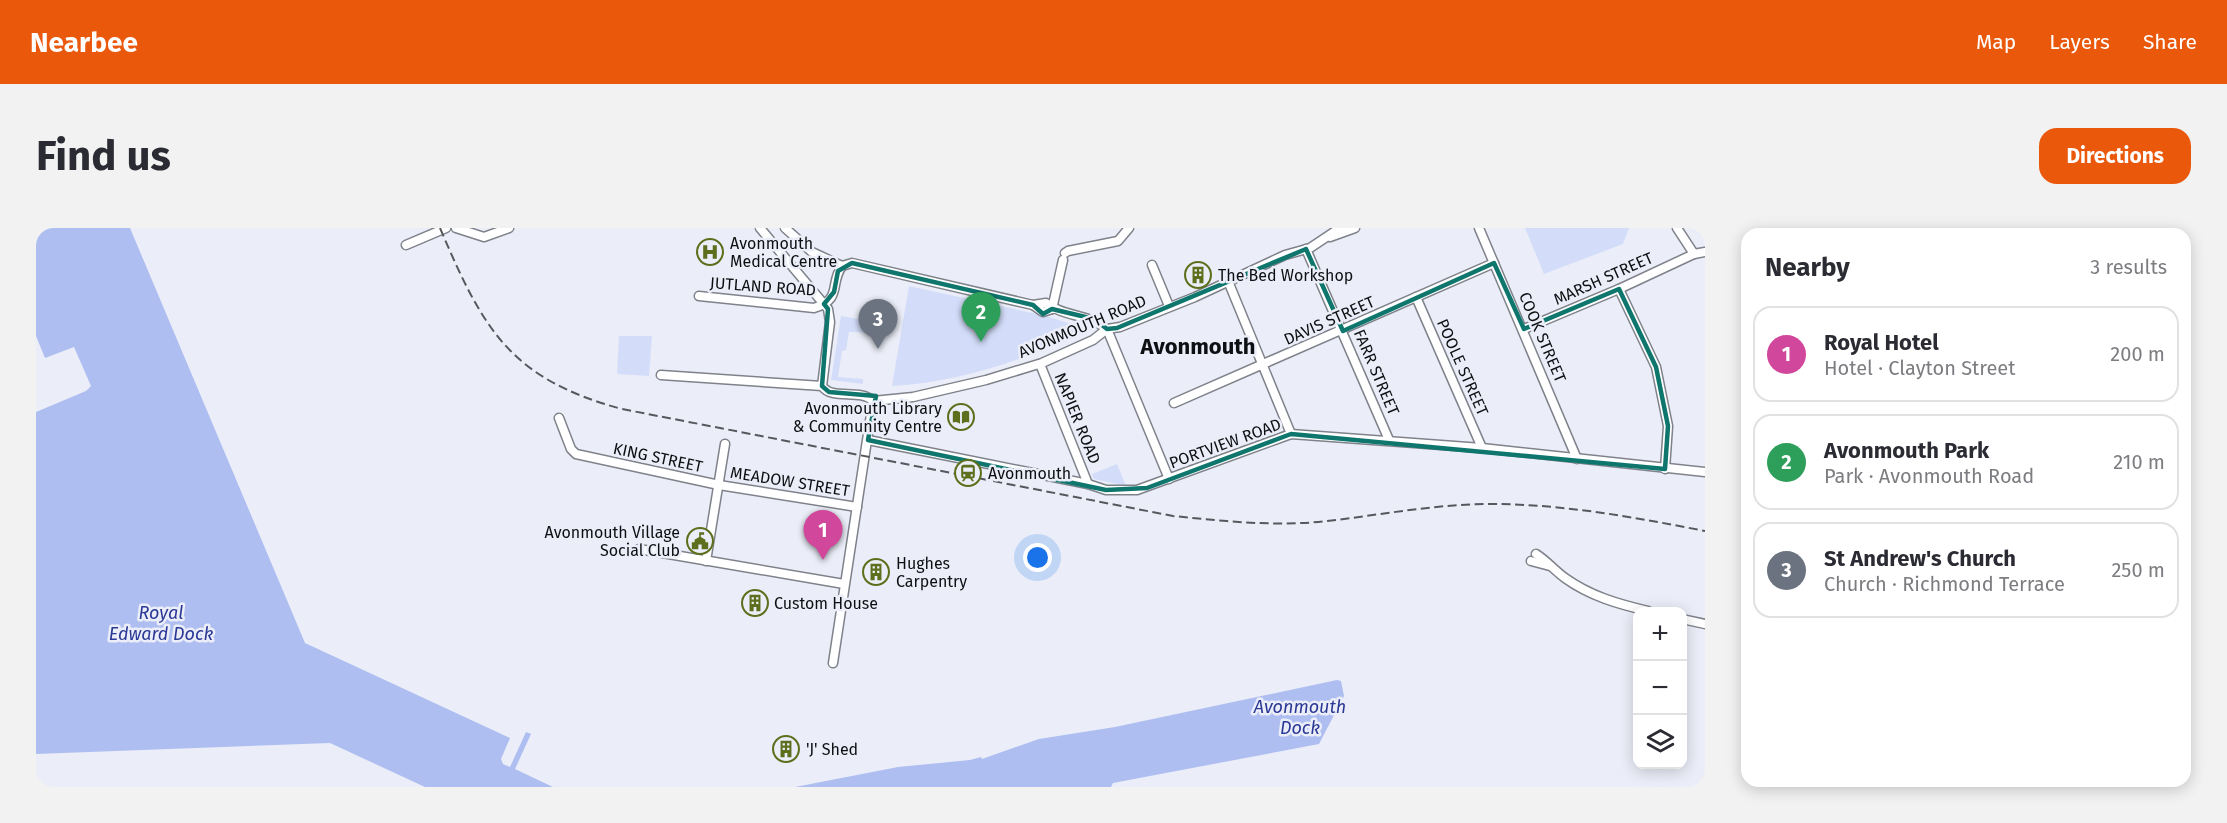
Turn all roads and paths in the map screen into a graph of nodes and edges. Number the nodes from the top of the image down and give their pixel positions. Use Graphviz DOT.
graph roads {
  1 [pos="446,228"];
  2 [pos="456,228"];
  3 [pos="509,228"];
  4 [pos="760,228"];
  5 [pos="785,228"];
  6 [pos="1129,228"];
  7 [pos="1340,228"];
  8 [pos="1354,228"];
  9 [pos="1479,228"];
  10 [pos="1677,228"];
  11 [pos="473,231"];
  12 [pos="1327,238"];
  13 [pos="406,245"];
  14 [pos="1306,249"];
  15 [pos="1705,252"];
  16 [pos="1694,254"];
  17 [pos="1494,263"];
  18 [pos="1152,265"];
  19 [pos="842,266"];
  20 [pos="1228,281"];
  21 [pos="1619,289"];
  22 [pos="699,296"];
  23 [pos="1416,297"];
  24 [pos="824,304"];
  25 [pos="1169,306"];
  26 [pos="1052,309"];
  27 [pos="1107,329"];
  28 [pos="1524,329"];
  29 [pos="1343,331"];
  30 [pos="1040,364"];
  31 [pos="1264,365"];
  32 [pos="661,375"];
  33 [pos="822,386"];
  34 [pos="873,401"];
  35 [pos="1174,403"];
  36 [pos="559,418"];
  37 [pos="1291,434"];
  38 [pos="868,440"];
  39 [pos="1389,440"];
  40 [pos="725,444"];
  41 [pos="1482,448"];
  42 [pos="1577,459"];
  43 [pos="1665,469"];
  44 [pos="1705,472"];
  45 [pos="1169,479"];
  46 [pos="1088,484"];
  47 [pos="719,485"];
  48 [pos="857,507"];
  49 [pos="639,549"];
  50 [pos="1533,558"];
  51 [pos="706,561"];
  52 [pos="844,584"];
  53 [pos="1633,608"];
  54 [pos="1687,620"];
  55 [pos="1705,624"];
  56 [pos="833,663"];
  1 -- 13 [label="street"];
  2 -- 11 [label="street"];
  3 -- 11 [label="street"];
  4 -- 24 [label="street"];
  5 -- 19 [label="street"];
  6 -- 26 [label="street"];
  7 -- 12 [label="street, AVONMOUTH ROAD"];
  8 -- 12 [label="street, AVONMOUTH ROAD"];
  9 -- 17 [label="street, COOK STREET"];
  10 -- 16 [label="street"];
  12 -- 14 [label="street, AVONMOUTH ROAD"];
  14 -- 20 [label="street, AVONMOUTH ROAD"];
  14 -- 29 [label="street, FARR STREET"];
  15 -- 16 [label="street, MARSH STREET"];
  16 -- 21 [label="street, MARSH STREET"];
  17 -- 23 [label="street, DAVIS STREET"];
  17 -- 28 [label="street, COOK STREET"];
  18 -- 25 [label="street"];
  19 -- 24 [label="street"];
  19 -- 26 [label="street"];
  20 -- 25 [label="street, AVONMOUTH ROAD"];
  20 -- 31 [label="street"];
  21 -- 28 [label="street, MARSH STREET"];
  21 -- 43 [label="street"];
  22 -- 24 [label="street, JUTLAND ROAD"];
  23 -- 29 [label="street, DAVIS STREET"];
  23 -- 41 [label="street, POOLE STREET"];
  24 -- 33 [label="street"];
  25 -- 27 [label="street, AVONMOUTH ROAD"];
  26 -- 27 [label="street"];
  27 -- 30 [label="street, AVONMOUTH ROAD"];
  27 -- 45 [label="street"];
  28 -- 42 [label="street, COOK STREET"];
  29 -- 31 [label="street, DAVIS STREET"];
  29 -- 39 [label="street, FARR STREET"];
  30 -- 34 [label="street, AVONMOUTH ROAD"];
  30 -- 46 [label="street, NAPIER ROAD"];
  31 -- 35 [label="street, DAVIS STREET"];
  31 -- 37 [label="street"];
  32 -- 33 [label="street, AVONMOUTH ROAD"];
  33 -- 34 [label="street, AVONMOUTH ROAD"];
  34 -- 38 [label="street"];
  36 -- 47 [label="street, KING STREET"];
  37 -- 39 [label="street, PORTVIEW ROAD"];
  37 -- 45 [label="street, PORTVIEW ROAD"];
  38 -- 46 [label="street, PORTVIEW ROAD"];
  38 -- 48 [label="street"];
  39 -- 41 [label="street, PORTVIEW ROAD"];
  40 -- 47 [label="street"];
  41 -- 42 [label="street, PORTVIEW ROAD"];
  42 -- 43 [label="street, PORTVIEW ROAD"];
  43 -- 44 [label="street, PORTVIEW ROAD"];
  45 -- 46 [label="street, PORTVIEW ROAD"];
  47 -- 48 [label="street, MEADOW STREET"];
  47 -- 51 [label="street"];
  48 -- 52 [label="street"];
  49 -- 51 [label="street"];
  50 -- 53 [label="street"];
  51 -- 52 [label="street"];
  52 -- 56 [label="street"];
  54 -- 55 [label="street"];
}
